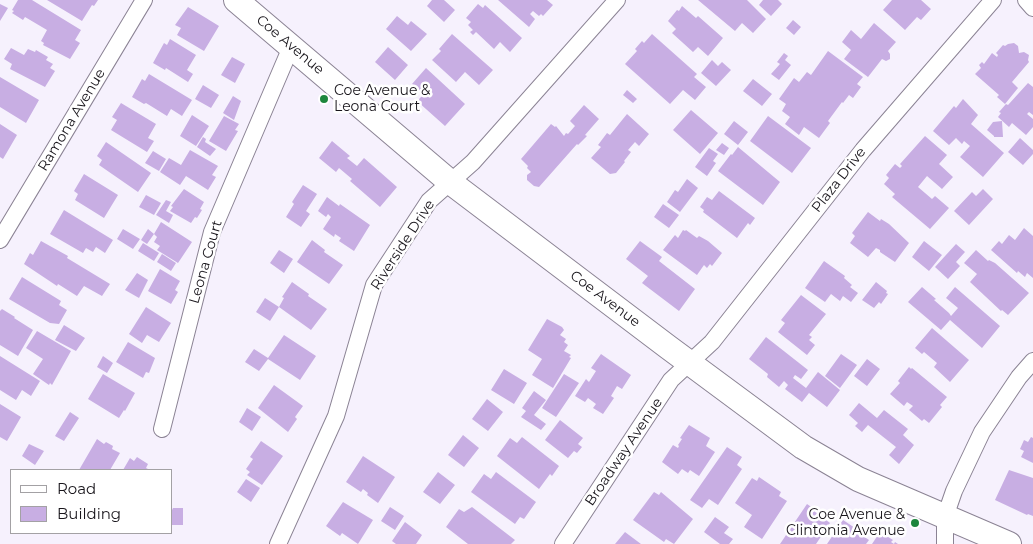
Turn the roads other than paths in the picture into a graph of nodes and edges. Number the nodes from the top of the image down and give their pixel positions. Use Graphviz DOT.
graph roads {
  1 [pos="144,0"];
  2 [pos="236,0"];
  3 [pos="617,0"];
  4 [pos="993,0"];
  5 [pos="1026,0"];
  6 [pos="1033,8"];
  7 [pos="291,47"];
  8 [pos="450,182"];
  9 [pos="0,240"];
  10 [pos="1033,361"];
  11 [pos="690,363"];
  12 [pos="162,429"];
  13 [pos="944,517"];
  14 [pos="278,544"];
  15 [pos="563,544"];
  16 [pos="945,544"];
  17 [pos="1009,544"];
  1 -- 9 [label="street, Ramona Avenue"];
  2 -- 7 [label="street, Coe Avenue"];
  3 -- 8 [label="street, Riverside Drive"];
  4 -- 11 [label="street, Plaza Drive"];
  5 -- 6 [label="street"];
  7 -- 8 [label="street, Coe Avenue"];
  7 -- 12 [label="street, Leona Court"];
  8 -- 11 [label="street, Coe Avenue"];
  8 -- 14 [label="street, Riverside Drive"];
  10 -- 13 [label="street"];
  11 -- 13 [label="street, Coe Avenue"];
  11 -- 15 [label="street, Broadway Avenue"];
  13 -- 16 [label="street"];
  13 -- 17 [label="street, Coe Avenue"];
}
